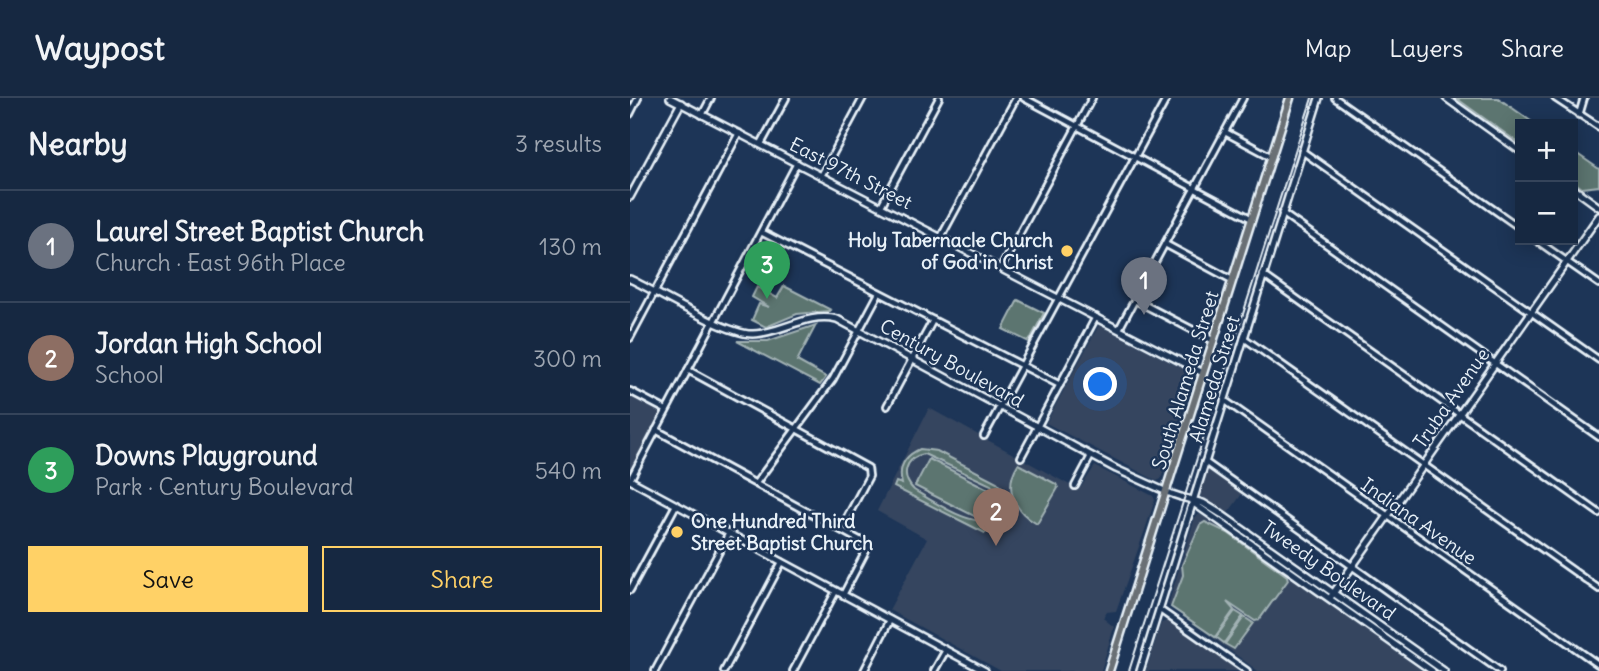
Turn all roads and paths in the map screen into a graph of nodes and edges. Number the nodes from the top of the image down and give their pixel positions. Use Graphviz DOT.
graph roads {
  1 [pos="638,98"];
  2 [pos="670,98"];
  3 [pos="711,98"];
  4 [pos="786,98"];
  5 [pos="863,98"];
  6 [pos="939,98"];
  7 [pos="1016,98"];
  8 [pos="1024,98"];
  9 [pos="1092,98"];
  10 [pos="1167,98"];
  11 [pos="1243,98"];
  12 [pos="1290,98"];
  13 [pos="1319,98"];
  14 [pos="1335,98"];
  15 [pos="1446,98"];
  16 [pos="1555,98"];
  17 [pos="1584,98"];
  18 [pos="681,103"];
  19 [pos="630,114"];
  20 [pos="702,114"];
  21 [pos="1579,115"];
  22 [pos="1077,126"];
  23 [pos="1599,127"];
  24 [pos="1225,132"];
  25 [pos="739,133"];
  26 [pos="761,145"];
  27 [pos="1515,147"];
  28 [pos="1302,151"];
  29 [pos="1135,157"];
  30 [pos="1272,157"];
  31 [pos="797,163"];
  32 [pos="821,176"];
  33 [pos="1195,189"];
  34 [pos="1578,192"];
  35 [pos="630,197"];
  36 [pos="881,206"];
  37 [pos="1599,207"];
  38 [pos="1283,213"];
  39 [pos="1599,216"];
  40 [pos="1252,220"];
  41 [pos="1515,224"];
  42 [pos="761,232"];
  43 [pos="941,237"];
  44 [pos="1165,244"];
  45 [pos="1543,245"];
  46 [pos="1567,262"];
  47 [pos="1001,268"];
  48 [pos="1263,275"];
  49 [pos="630,279"];
  50 [pos="1233,280"];
  51 [pos="1599,284"];
  52 [pos="654,291"];
  53 [pos="879,293"];
  54 [pos="1058,298"];
  55 [pos="1135,300"];
  56 [pos="1531,313"];
  57 [pos="1096,317"];
  58 [pos="933,320"];
  59 [pos="714,321"];
  60 [pos="1119,329"];
  61 [pos="859,330"];
  62 [pos="1243,337"];
  63 [pos="630,338"];
  64 [pos="1214,341"];
  65 [pos="912,359"];
  66 [pos="1599,360"];
  67 [pos="1495,363"];
  68 [pos="1022,366"];
  69 [pos="688,369"];
  70 [pos="1203,373"];
  71 [pos="1060,385"];
  72 [pos="630,391"];
  73 [pos="1224,400"];
  74 [pos="887,406"];
  75 [pos="1000,407"];
  76 [pos="667,410"];
  77 [pos="1460,414"];
  78 [pos="1037,427"];
  79 [pos="797,428"];
  80 [pos="656,430"];
  81 [pos="984,436"];
  82 [pos="1599,437"];
  83 [pos="1091,456"];
  84 [pos="1021,457"];
  85 [pos="1204,461"];
  86 [pos="1423,465"];
  87 [pos="630,480"];
  88 [pos="756,483"];
  89 [pos="1075,486"];
  90 [pos="1170,493"];
  91 [pos="1192,502"];
  92 [pos="676,505"];
  93 [pos="1599,513"];
  94 [pos="1388,515"];
  95 [pos="841,529"];
  96 [pos="729,533"];
  97 [pos="782,562"];
  98 [pos="1352,566"];
  99 [pos="1599,589"];
  100 [pos="630,590"];
  101 [pos="836,591"];
  102 [pos="843,595"];
  103 [pos="1332,595"];
  104 [pos="1160,610"];
  105 [pos="890,620"];
  106 [pos="946,650"];
  107 [pos="1599,665"];
  108 [pos="655,671"];
  109 [pos="724,671"];
  110 [pos="793,671"];
  111 [pos="864,671"];
  112 [pos="934,671"];
  113 [pos="985,671"];
  114 [pos="1109,671"];
  115 [pos="1140,671"];
  116 [pos="1247,671"];
  117 [pos="1432,671"];
  118 [pos="1444,671"];
  119 [pos="1500,671"];
  1 -- 19 [label="street"];
  2 -- 18 [label="street, East 97th Street"];
  3 -- 20 [label="street"];
  4 -- 26 [label="street"];
  5 -- 32 [label="street"];
  6 -- 36 [label="street"];
  7 -- 43 [label="street"];
  8 -- 22 [label="street"];
  9 -- 22 [label="street"];
  10 -- 29 [label="street"];
  11 -- 24 [label="street"];
  12 -- 30 [label="main road, South Alameda Street"];
  13 -- 28 [label="street, Alameda Street"];
  14 -- 41 [label="street"];
  15 -- 27 [label="street"];
  16 -- 21 [label="street"];
  17 -- 21 [label="street"];
  18 -- 20 [label="street, East 97th Street"];
  18 -- 35 [label="street"];
  20 -- 25 [label="street, East 97th Street"];
  21 -- 23 [label="street"];
  22 -- 29 [label="street"];
  22 -- 47 [label="street"];
  24 -- 30 [label="street"];
  24 -- 33 [label="street"];
  25 -- 26 [label="street, East 97th Street"];
  25 -- 52 [label="street"];
  26 -- 31 [label="street, East 97th Street"];
  28 -- 38 [label="street, Alameda Street"];
  28 -- 56 [label="street"];
  29 -- 33 [label="street"];
  29 -- 54 [label="street"];
  30 -- 40 [label="main road, South Alameda Street"];
  31 -- 32 [label="street, East 97th Street"];
  31 -- 42 [label="street"];
  32 -- 36 [label="street, East 97th Street"];
  33 -- 40 [label="street"];
  33 -- 44 [label="street"];
  34 -- 37 [label="street"];
  36 -- 43 [label="street, East 97th Street"];
  38 -- 48 [label="street, Alameda Street"];
  38 -- 67 [label="street"];
  39 -- 46 [label="street, Truba Avenue"];
  40 -- 50 [label="main road, South Alameda Street"];
  42 -- 53 [label="street"];
  42 -- 59 [label="street"];
  43 -- 47 [label="street, East 97th Street"];
  44 -- 50 [label="street"];
  44 -- 55 [label="street"];
  45 -- 46 [label="street"];
  46 -- 51 [label="street"];
  46 -- 56 [label="street, Truba Avenue"];
  47 -- 54 [label="street, East 97th Street"];
  48 -- 62 [label="street, Alameda Street"];
  48 -- 77 [label="street"];
  49 -- 52 [label="street, Century Boulevard"];
  50 -- 64 [label="main road, South Alameda Street"];
  52 -- 59 [label="street, Century Boulevard"];
  52 -- 63 [label="street"];
  53 -- 58 [label="street"];
  53 -- 61 [label="street"];
  54 -- 57 [label="street, East 97th Street"];
  54 -- 68 [label="street"];
  55 -- 60 [label="street"];
  55 -- 64 [label="street"];
  56 -- 66 [label="street"];
  56 -- 67 [label="street, Truba Avenue"];
  57 -- 60 [label="street, East 97th Street"];
  57 -- 71 [label="street"];
  58 -- 65 [label="street"];
  58 -- 68 [label="street"];
  59 -- 61 [label="street, Century Boulevard"];
  59 -- 69 [label="street"];
  60 -- 70 [label="street, East 97th Street"];
  61 -- 65 [label="street, Century Boulevard"];
  61 -- 79 [label="street"];
  62 -- 73 [label="street, Alameda Street"];
  62 -- 86 [label="street"];
  64 -- 70 [label="main road, South Alameda Street"];
  65 -- 74 [label="street"];
  65 -- 75 [label="street, Century Boulevard"];
  67 -- 77 [label="street, Truba Avenue"];
  67 -- 82 [label="street"];
  68 -- 71 [label="street"];
  68 -- 75 [label="street"];
  69 -- 76 [label="street"];
  69 -- 79 [label="street"];
  70 -- 90 [label="main road, South Alameda Street"];
  71 -- 78 [label="street"];
  72 -- 76 [label="street"];
  73 -- 85 [label="street, Alameda Street"];
  73 -- 94 [label="street, Indiana Avenue"];
  75 -- 78 [label="street, Century Boulevard"];
  75 -- 81 [label="street"];
  76 -- 80 [label="street"];
  77 -- 86 [label="street, Truba Avenue"];
  77 -- 93 [label="street"];
  78 -- 83 [label="street, Century Boulevard"];
  78 -- 84 [label="street"];
  79 -- 88 [label="street"];
  79 -- 95 [label="street"];
  80 -- 87 [label="street"];
  80 -- 88 [label="street"];
  83 -- 89 [label="street"];
  83 -- 90 [label="street, Century Boulevard"];
  85 -- 91 [label="street, Alameda Street"];
  85 -- 98 [label="street"];
  86 -- 94 [label="street, Truba Avenue"];
  86 -- 99 [label="street"];
  87 -- 92 [label="street"];
  88 -- 95 [label="street"];
  90 -- 91 [label="street, Tweedy Boulevard, bridge"];
  90 -- 114 [label="main road, South Alameda Street"];
  91 -- 103 [label="street, Tweedy Boulevard"];
  91 -- 104 [label="street, Alameda Street"];
  92 -- 96 [label="street"];
  92 -- 100 [label="street"];
  94 -- 98 [label="street, Truba Avenue"];
  94 -- 107 [label="street, Indiana Avenue"];
  95 -- 102 [label="street"];
  96 -- 97 [label="street"];
  96 -- 108 [label="street"];
  97 -- 101 [label="street"];
  97 -- 109 [label="street"];
  98 -- 103 [label="street, Truba Avenue"];
  98 -- 119 [label="street"];
  101 -- 102 [label="street"];
  101 -- 110 [label="street"];
  102 -- 105 [label="street"];
  103 -- 117 [label="street, Tweedy Boulevard"];
  103 -- 118 [label="street, Tweedy Boulevard"];
  104 -- 115 [label="street, Alameda Street"];
  104 -- 116 [label="street"];
  105 -- 106 [label="street"];
  105 -- 111 [label="street"];
  106 -- 112 [label="street"];
  106 -- 113 [label="street"];
}
